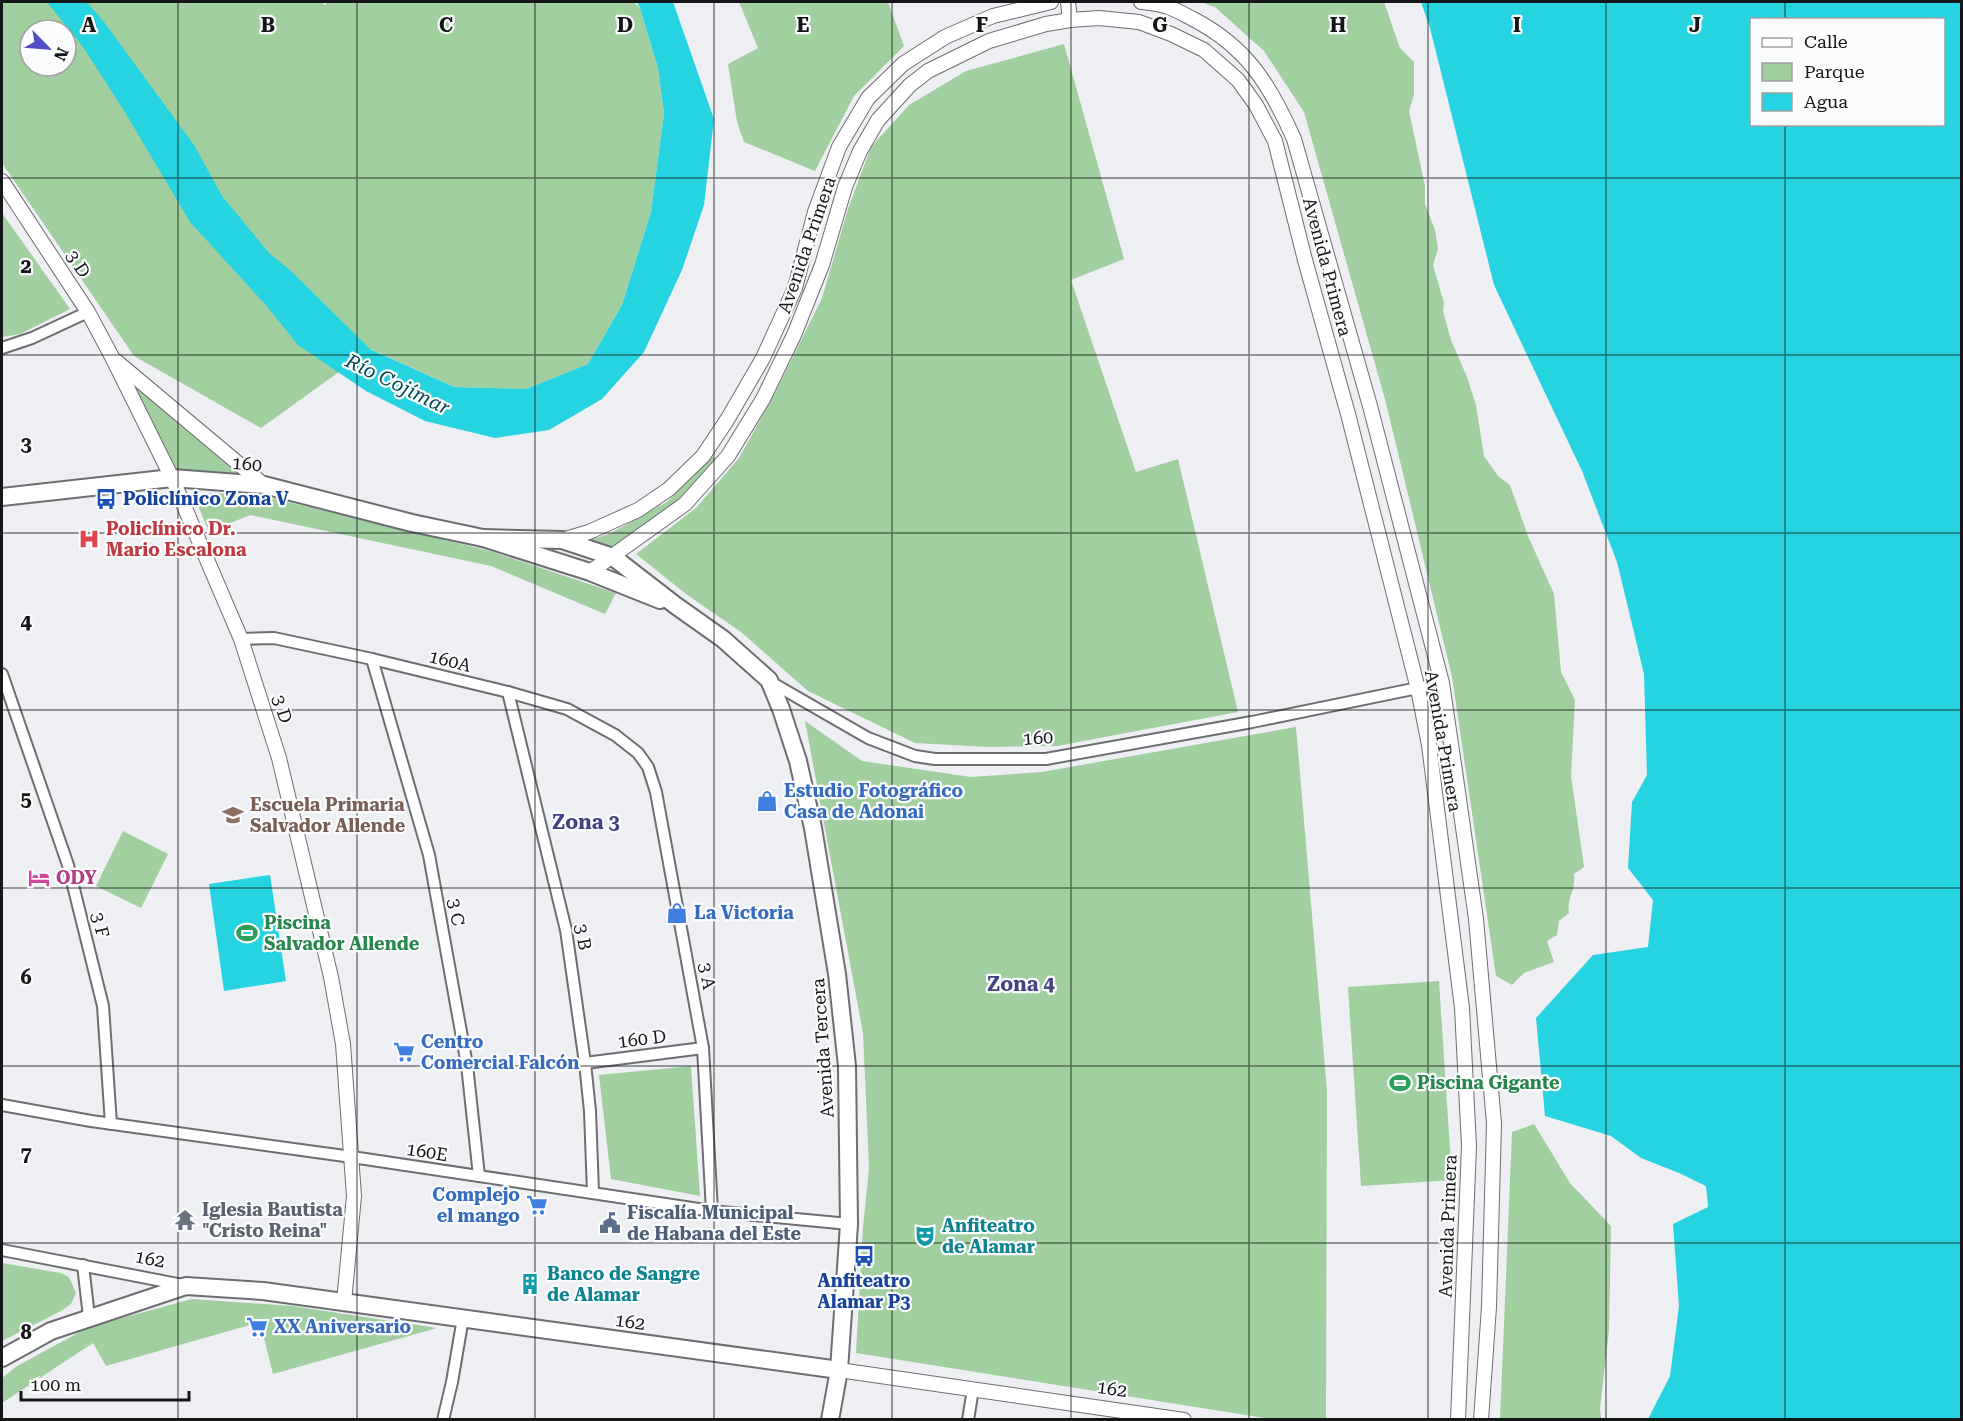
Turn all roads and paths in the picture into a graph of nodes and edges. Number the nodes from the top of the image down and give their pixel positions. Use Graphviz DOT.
graph roads {
  1 [pos="1051,2"];
  2 [pos="1068,2"];
  3 [pos="1141,2"];
  4 [pos="1070,20"];
  5 [pos="1294,139"];
  6 [pos="1276,148"];
  7 [pos="2,181"];
  8 [pos="88,312"];
  9 [pos="2,348"];
  10 [pos="112,357"];
  11 [pos="1370,406"];
  12 [pos="1348,414"];
  13 [pos="172,478"];
  14 [pos="264,485"];
  15 [pos="2,497"];
  16 [pos="483,538"];
  17 [pos="562,540"];
  18 [pos="613,557"];
  19 [pos="569,566"];
  20 [pos="590,572"];
  21 [pos="675,605"];
  22 [pos="241,639"];
  23 [pos="372,659"];
  24 [pos="2,674"];
  25 [pos="769,680"];
  26 [pos="1442,683"];
  27 [pos="1418,689"];
  28 [pos="508,692"];
  29 [pos="638,753"];
  30 [pos="703,1048"];
  31 [pos="585,1063"];
  32 [pos="2,1106"];
  33 [pos="111,1124"];
  34 [pos="352,1157"];
  35 [pos="479,1176"];
  36 [pos="593,1193"];
  37 [pos="712,1211"];
  38 [pos="849,1224"];
  39 [pos="2,1250"];
  40 [pos="83,1265"];
  41 [pos="186,1286"];
  42 [pos="344,1302"];
  43 [pos="89,1317"];
  44 [pos="463,1318"];
  45 [pos="2,1358"];
  46 [pos="839,1370"];
  47 [pos="973,1389"];
  48 [pos="443,1419"];
  49 [pos="830,1419"];
  50 [pos="968,1419"];
  51 [pos="1184,1419"];
  52 [pos="1458,1419"];
  53 [pos="1481,1419"];
  1 -- 17 [label="street, Avenida Primera"];
  2 -- 4 [label="street"];
  3 -- 5 [label="street, Avenida Primera"];
  4 -- 6 [label="street, Avenida Primera"];
  4 -- 18 [label="street, Avenida Primera"];
  5 -- 6 [label="street"];
  5 -- 11 [label="street, Avenida Primera"];
  6 -- 12 [label="street, Avenida Primera"];
  7 -- 8 [label="street, 3 D"];
  8 -- 9 [label="street"];
  8 -- 10 [label="street, 3 D"];
  10 -- 13 [label="street, 3 D"];
  10 -- 14 [label="street"];
  11 -- 12 [label="street"];
  11 -- 26 [label="street, Avenida Primera"];
  12 -- 27 [label="street, Avenida Primera"];
  13 -- 14 [label="main road, 160"];
  13 -- 15 [label="main road, 160"];
  13 -- 22 [label="street, 3 D"];
  14 -- 16 [label="main road, 160"];
  16 -- 17 [label="main road, 160"];
  16 -- 19 [label="main road, 160"];
  17 -- 18 [label="main road, 160"];
  17 -- 19 [label="main road"];
  18 -- 20 [label="street, Avenida Primera"];
  18 -- 21 [label="main road, 160"];
  19 -- 20 [label="main road, 160"];
  20 -- 21 [label="main road, 160"];
  21 -- 25 [label="main road, 160"];
  22 -- 23 [label="street, 160A"];
  22 -- 34 [label="street, 3 D"];
  23 -- 28 [label="street, 160A"];
  23 -- 35 [label="street, 3 C"];
  24 -- 33 [label="street, 3 F"];
  25 -- 27 [label="street, 160"];
  25 -- 38 [label="main road, Avenida Tercera"];
  26 -- 27 [label="street, 160"];
  26 -- 53 [label="street, Avenida Primera"];
  27 -- 52 [label="street, Avenida Primera"];
  28 -- 29 [label="street, 160A"];
  28 -- 31 [label="street, 3 B"];
  29 -- 30 [label="street, 3 A"];
  30 -- 31 [label="street, 160 D"];
  30 -- 37 [label="street, 3 A"];
  31 -- 36 [label="street, 3 B"];
  32 -- 33 [label="street, 160E"];
  33 -- 34 [label="street, 160E"];
  34 -- 35 [label="street, 160E"];
  34 -- 42 [label="street, 3 D"];
  35 -- 36 [label="street, 160E"];
  36 -- 37 [label="street, 160E"];
  37 -- 38 [label="street, 160E"];
  38 -- 46 [label="main road, Avenida Tercera"];
  39 -- 40 [label="street, 162"];
  40 -- 41 [label="street, 162"];
  40 -- 43 [label="street"];
  41 -- 42 [label="main road, 162"];
  41 -- 43 [label="main road"];
  42 -- 44 [label="main road, 162"];
  43 -- 45 [label="main road"];
  44 -- 46 [label="main road, 162"];
  44 -- 48 [label="street"];
  46 -- 47 [label="street, 162"];
  46 -- 49 [label="main road, Avenida Tercera"];
  47 -- 50 [label="street"];
  47 -- 51 [label="street, 162"];
}
